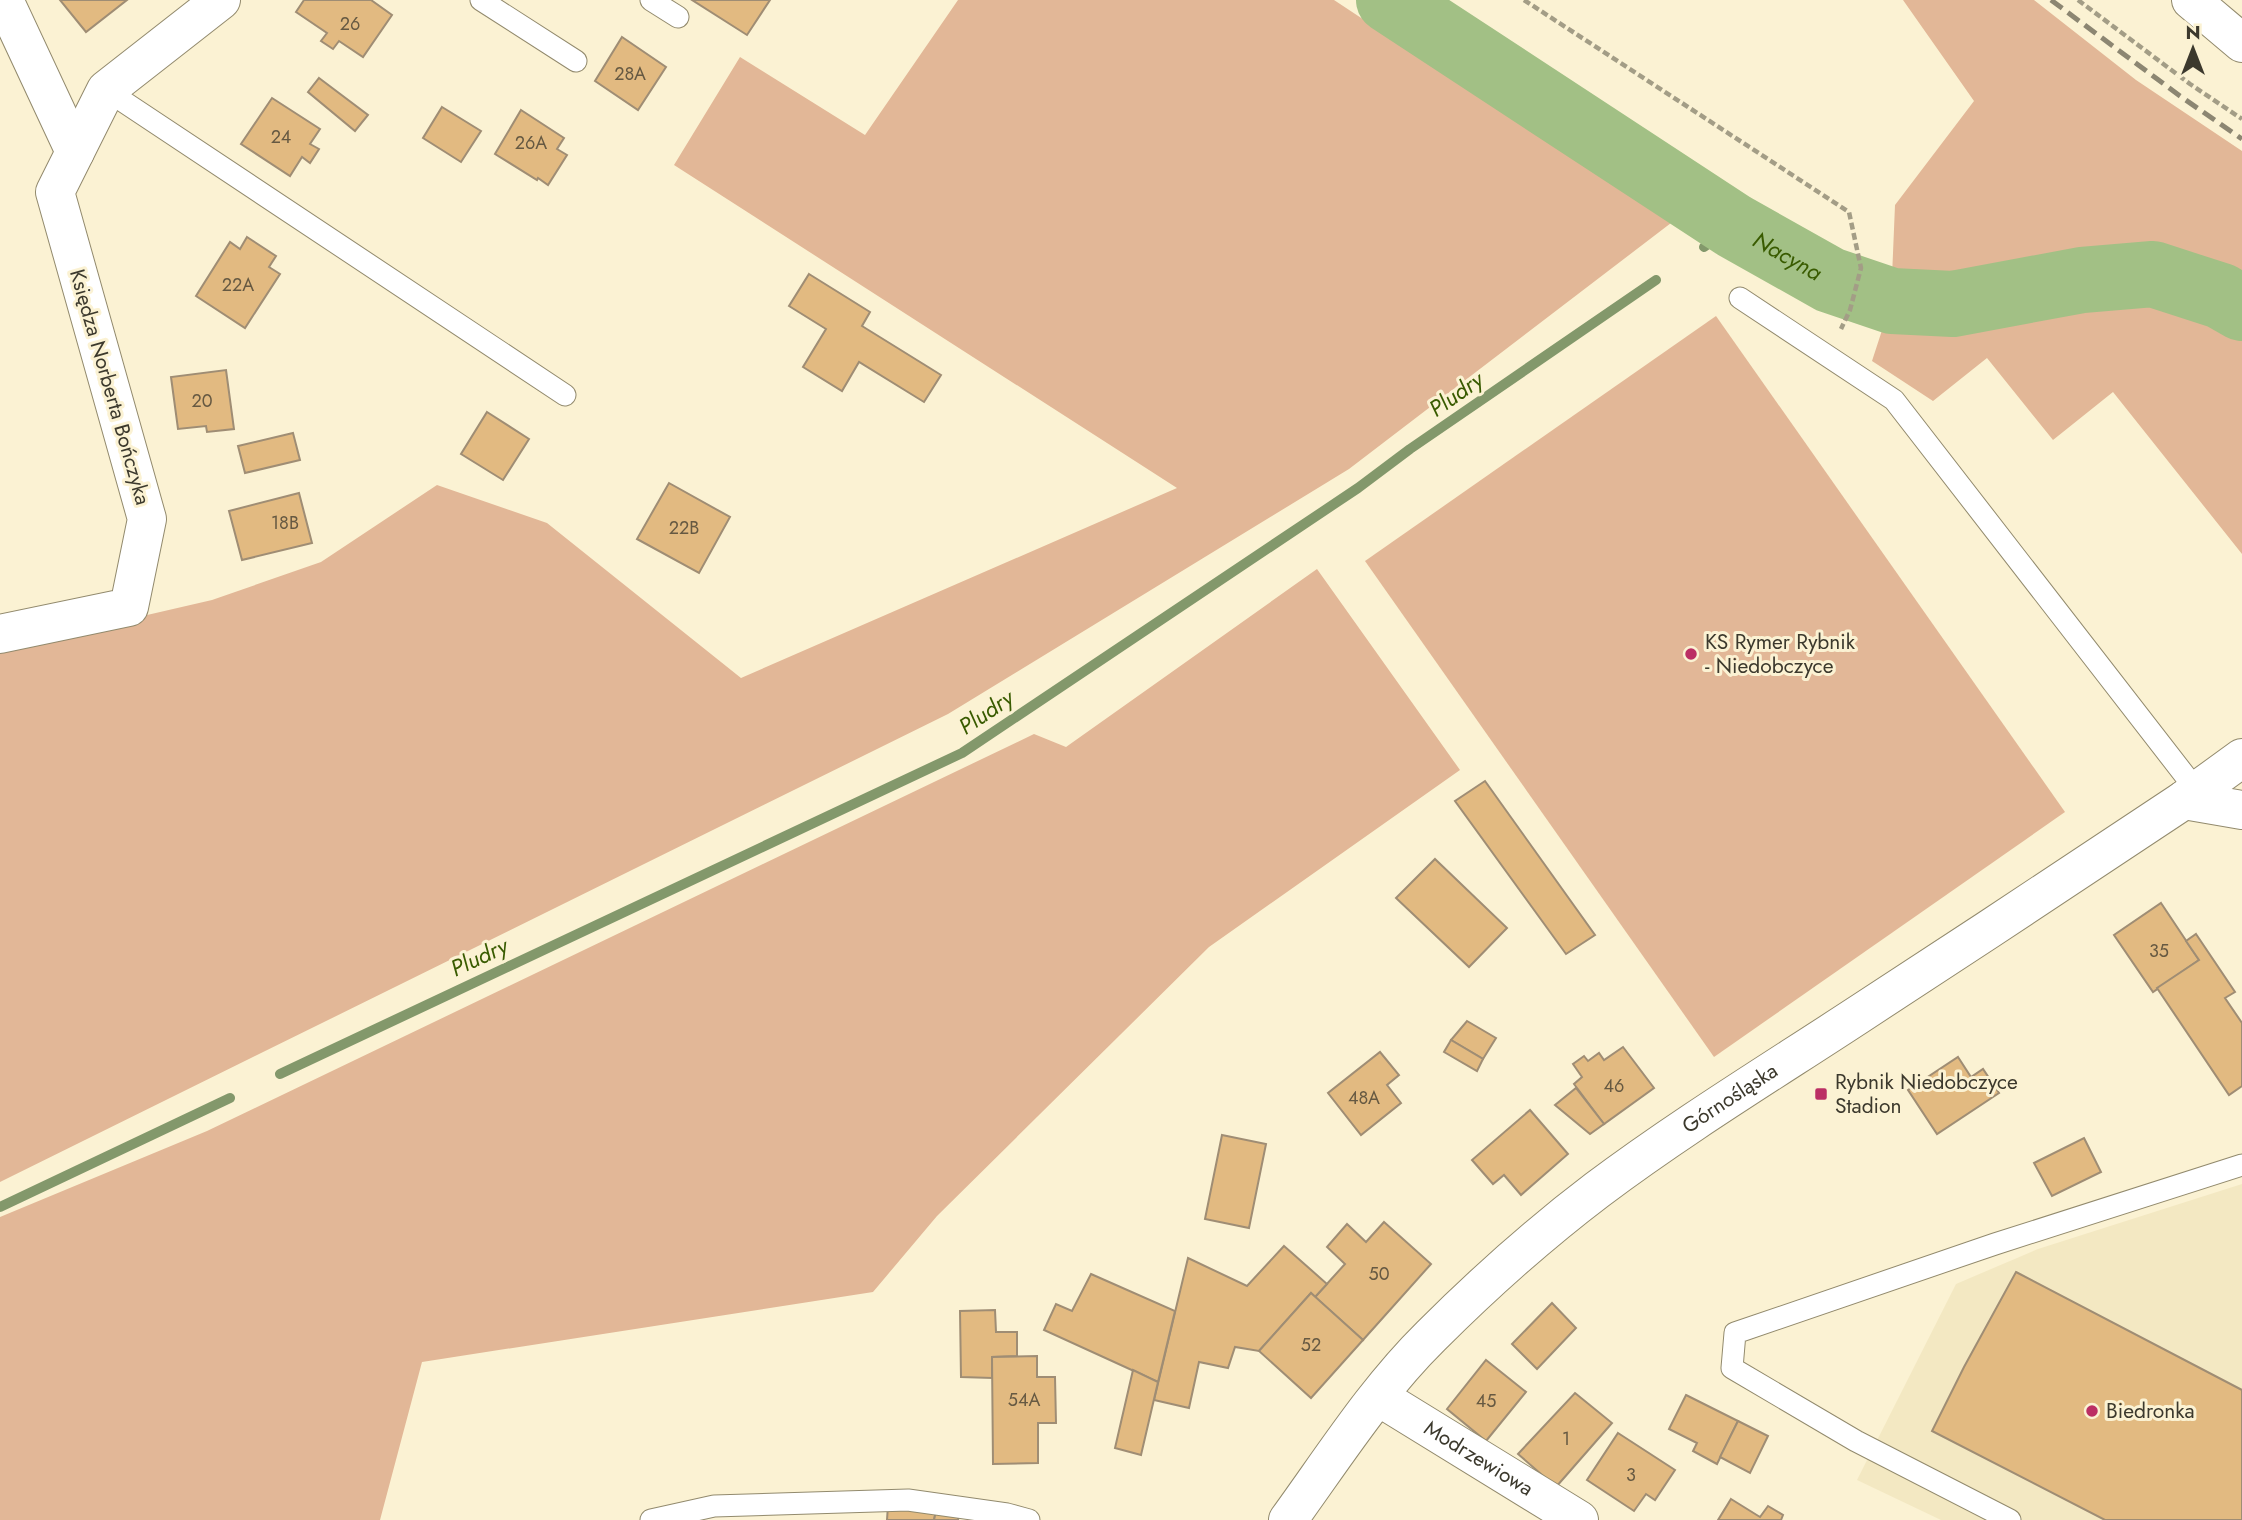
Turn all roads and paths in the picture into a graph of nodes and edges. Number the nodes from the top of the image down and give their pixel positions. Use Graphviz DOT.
graph roads {
  1 [pos="4,0"];
  2 [pos="221,0"];
  3 [pos="481,0"];
  4 [pos="652,0"];
  5 [pos="1524,0"];
  6 [pos="2078,0"];
  7 [pos="2191,0"];
  8 [pos="678,17"];
  9 [pos="2242,43"];
  10 [pos="576,61"];
  11 [pos="106,90"];
  12 [pos="2242,119"];
  13 [pos="75,152"];
  14 [pos="1740,298"];
  15 [pos="1850,310"];
  16 [pos="565,395"];
  17 [pos="0,634"];
  18 [pos="2242,758"];
  19 [pos="2191,796"];
  20 [pos="2242,810"];
  21 [pos="2242,1165"];
  22 [pos="1378,1397"];
  23 [pos="651,1520"];
  24 [pos="1029,1520"];
  25 [pos="1288,1520"];
  26 [pos="1579,1520"];
  27 [pos="2010,1520"];
  1 -- 13 [label="street"];
  2 -- 11 [label="street, Księdza Norberta Bończyka"];
  3 -- 10 [label="lane"];
  4 -- 8 [label="lane"];
  5 -- 15 [label="path"];
  6 -- 12 [label="path"];
  7 -- 9 [label="street"];
  11 -- 13 [label="street, Księdza Norberta Bończyka"];
  11 -- 16 [label="lane"];
  13 -- 17 [label="street, Księdza Norberta Bończyka"];
  14 -- 19 [label="lane"];
  18 -- 19 [label="street, Górnośląska"];
  19 -- 20 [label="street"];
  19 -- 22 [label="street, Górnośląska"];
  21 -- 27 [label="lane"];
  22 -- 25 [label="street, Górnośląska"];
  22 -- 26 [label="street, Modrzewiowa"];
  23 -- 24 [label="lane"];
}
